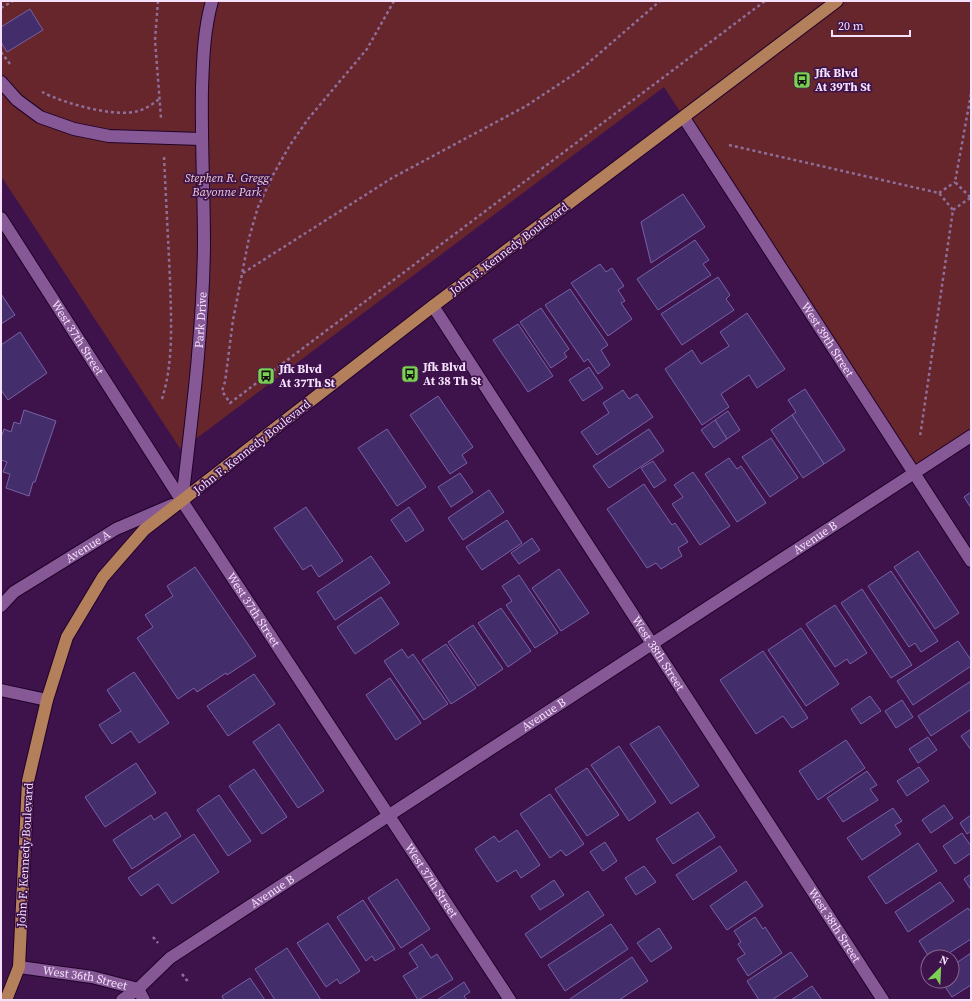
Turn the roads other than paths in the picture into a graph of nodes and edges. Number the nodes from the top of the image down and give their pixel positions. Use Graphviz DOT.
graph roads {
  1 [pos="212,1"];
  2 [pos="837,1"];
  3 [pos="1,82"];
  4 [pos="684,118"];
  5 [pos="201,139"];
  6 [pos="1,218"];
  7 [pos="433,306"];
  8 [pos="971,436"];
  9 [pos="914,473"];
  10 [pos="182,501"];
  11 [pos="971,561"];
  12 [pos="1,606"];
  13 [pos="652,644"];
  14 [pos="1,690"];
  15 [pos="47,700"];
  16 [pos="388,815"];
  17 [pos="19,967"];
  18 [pos="138,989"];
  19 [pos="6,1000"];
  20 [pos="122,1000"];
  21 [pos="144,1000"];
  22 [pos="510,1000"];
  23 [pos="882,1000"];
  1 -- 5 [label="street, Park Drive"];
  2 -- 4 [label="main road, John F. Kennedy Boulevard"];
  3 -- 5 [label="street"];
  4 -- 7 [label="main road, John F. Kennedy Boulevard"];
  4 -- 9 [label="street, West 39th Street"];
  5 -- 10 [label="street, Park Drive"];
  6 -- 10 [label="street, West 37th Street"];
  7 -- 10 [label="main road, John F. Kennedy Boulevard"];
  7 -- 13 [label="street, West 38th Street"];
  8 -- 9 [label="street, Avenue B"];
  9 -- 11 [label="street, West 39th Street"];
  9 -- 13 [label="street, Avenue B"];
  10 -- 12 [label="street, Avenue A"];
  10 -- 15 [label="main road, John F. Kennedy Boulevard"];
  10 -- 16 [label="street, West 37th Street"];
  13 -- 16 [label="street, Avenue B"];
  13 -- 23 [label="street, West 38th Street"];
  14 -- 15 [label="street"];
  15 -- 17 [label="main road, John F. Kennedy Boulevard"];
  16 -- 18 [label="street, Avenue B"];
  16 -- 22 [label="street, West 37th Street"];
  17 -- 18 [label="street, West 36th Street"];
  17 -- 19 [label="main road, John F. Kennedy Boulevard"];
  18 -- 20 [label="street, Avenue B"];
  18 -- 21 [label="street, West 36th Street"];
}
